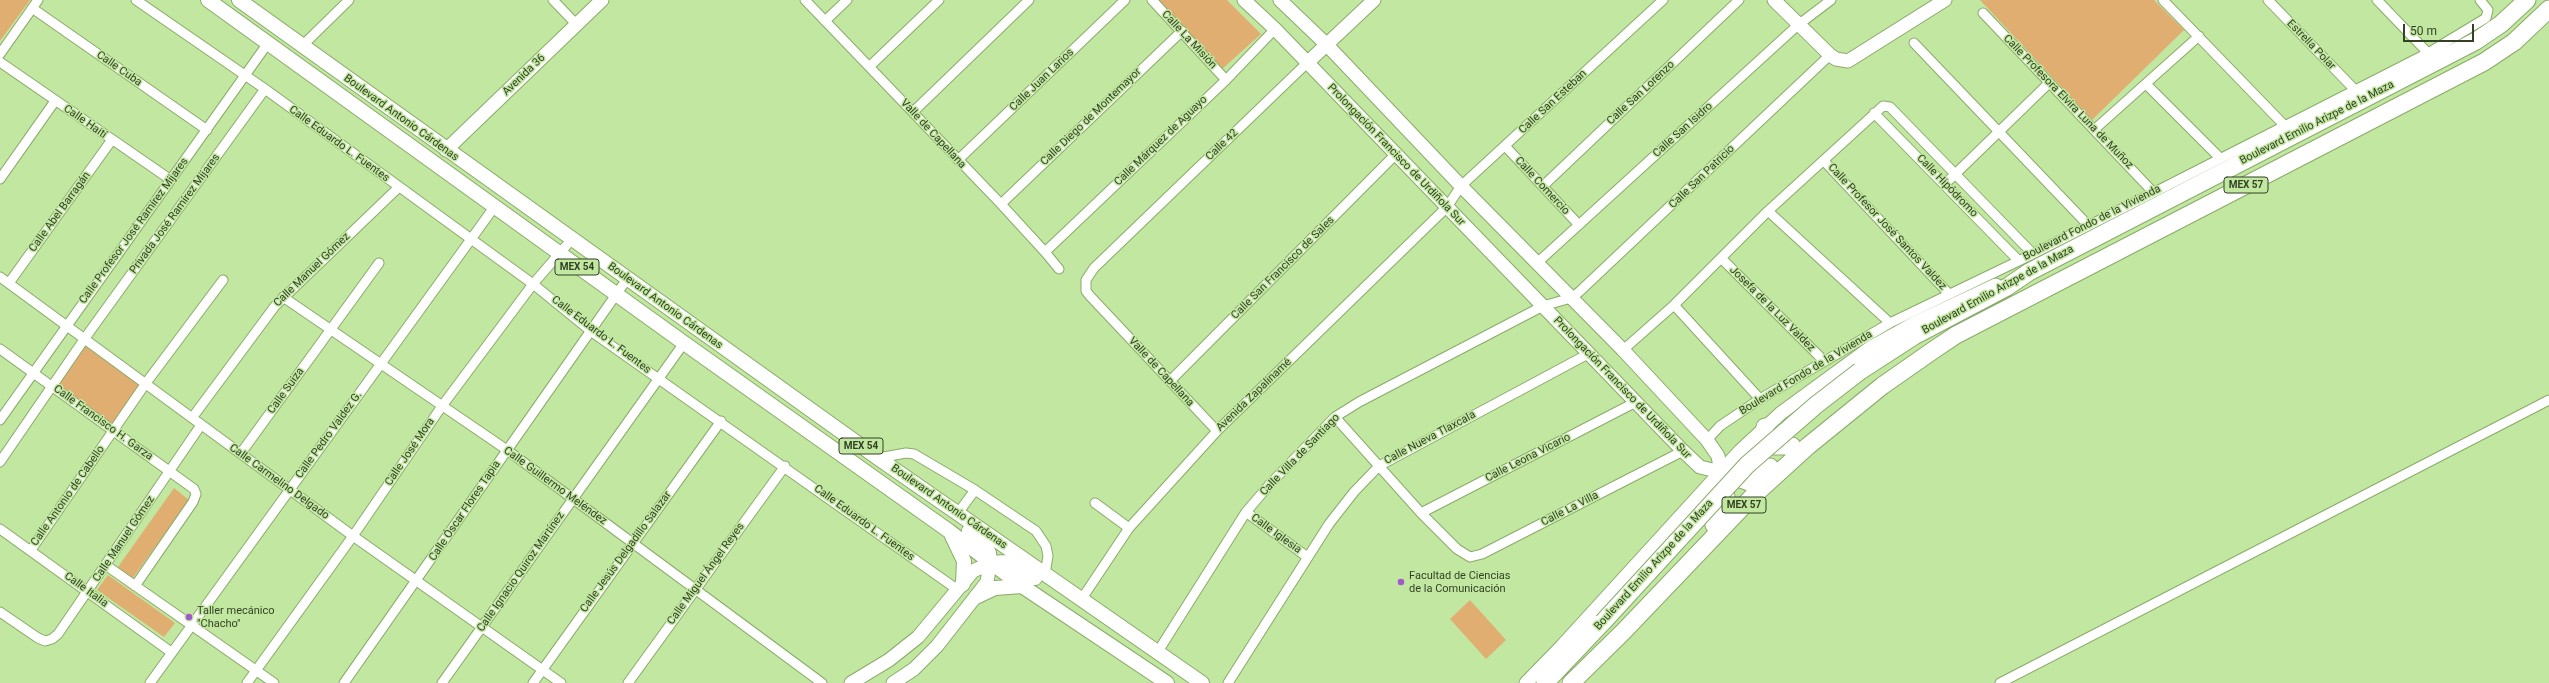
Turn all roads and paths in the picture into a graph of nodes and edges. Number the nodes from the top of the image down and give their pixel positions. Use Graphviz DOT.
graph roads {
  1 [pos="38,0"];
  2 [pos="136,0"];
  3 [pos="208,0"];
  4 [pos="239,0"];
  5 [pos="349,0"];
  6 [pos="553,0"];
  7 [pos="602,0"];
  8 [pos="805,0"];
  9 [pos="847,0"];
  10 [pos="939,0"];
  11 [pos="1028,0"];
  12 [pos="1125,0"];
  13 [pos="1152,0"];
  14 [pos="1244,0"];
  15 [pos="1280,0"];
  16 [pos="1374,0"];
  17 [pos="1663,0"];
  18 [pos="1739,0"];
  19 [pos="1774,0"];
  20 [pos="1831,0"];
  21 [pos="1945,0"];
  22 [pos="2163,0"];
  23 [pos="2268,0"];
  24 [pos="2377,0"];
  25 [pos="2480,0"];
  26 [pos="2527,0"];
  27 [pos="32,8"];
  28 [pos="2549,9"];
  29 [pos="1983,13"];
  30 [pos="825,21"];
  31 [pos="576,25"];
  32 [pos="1798,25"];
  33 [pos="1275,29"];
  34 [pos="1182,31"];
  35 [pos="2199,36"];
  36 [pos="268,43"];
  37 [pos="1914,43"];
  38 [pos="1327,45"];
  39 [pos="302,47"];
  40 [pos="2428,53"];
  41 [pos="0,54"];
  42 [pos="1830,55"];
  43 [pos="0,62"];
  44 [pos="1307,63"];
  45 [pos="870,66"];
  46 [pos="246,76"];
  47 [pos="1226,80"];
  48 [pos="2049,83"];
  49 [pos="2146,84"];
  50 [pos="265,89"];
  51 [pos="2355,90"];
  52 [pos="55,101"];
  53 [pos="913,112"];
  54 [pos="1874,113"];
  55 [pos="2285,126"];
  56 [pos="2095,129"];
  57 [pos="206,130"];
  58 [pos="2000,132"];
  59 [pos="111,141"];
  60 [pos="1506,147"];
  61 [pos="446,150"];
  62 [pos="1396,154"];
  63 [pos="2219,157"];
  64 [pos="958,160"];
  65 [pos="1824,161"];
  66 [pos="1956,173"];
  67 [pos="0,179"];
  68 [pos="171,180"];
  69 [pos="1945,184"];
  70 [pos="1461,186"];
  71 [pos="1543,186"];
  72 [pos="399,187"];
  73 [pos="2153,192"];
  74 [pos="1001,204"];
  75 [pos="495,206"];
  76 [pos="1447,207"];
  77 [pos="1768,211"];
  78 [pos="1579,225"];
  79 [pos="2088,225"];
  80 [pos="471,239"];
  81 [pos="572,240"];
  82 [pos="1045,252"];
  83 [pos="559,253"];
  84 [pos="2033,254"];
  85 [pos="1721,258"];
  86 [pos="379,263"];
  87 [pos="1536,263"];
  88 [pos="2024,266"];
  89 [pos="1059,269"];
  90 [pos="0,277"];
  91 [pos="627,279"];
  92 [pos="223,280"];
  93 [pos="9,283"];
  94 [pos="534,284"];
  95 [pos="616,294"];
  96 [pos="1949,294"];
  97 [pos="1090,296"];
  98 [pos="283,297"];
  99 [pos="1571,298"];
  100 [pos="1674,305"];
  101 [pos="1543,306"];
  102 [pos="1890,323"];
  103 [pos="67,325"];
  104 [pos="331,330"];
  105 [pos="592,332"];
  106 [pos="85,338"];
  107 [pos="684,343"];
  108 [pos="0,349"];
  109 [pos="1935,349"];
  110 [pos="1623,350"];
  111 [pos="1588,354"];
  112 [pos="1823,360"];
  113 [pos="381,363"];
  114 [pos="33,373"];
  115 [pos="659,378"];
  116 [pos="1170,381"];
  117 [pos="146,383"];
  118 [pos="52,386"];
  119 [pos="1760,399"];
  120 [pos="2549,400"];
  121 [pos="1634,403"];
  122 [pos="442,406"];
  123 [pos="1335,417"];
  124 [pos="192,418"];
  125 [pos="0,420"];
  126 [pos="721,421"];
  127 [pos="201,425"];
  128 [pos="1765,427"];
  129 [pos="113,430"];
  130 [pos="1217,431"];
  131 [pos="1707,440"];
  132 [pos="1792,446"];
  133 [pos="506,450"];
  134 [pos="1683,451"];
  135 [pos="241,453"];
  136 [pos="878,458"];
  137 [pos="0,462"];
  138 [pos="785,466"];
  139 [pos="1379,466"];
  140 [pos="170,471"];
  141 [pos="1721,472"];
  142 [pos="290,489"];
  143 [pos="975,490"];
  144 [pos="573,498"];
  145 [pos="1095,503"];
  146 [pos="954,510"];
  147 [pos="1246,512"];
  148 [pos="1422,513"];
  149 [pos="1129,528"];
  150 [pos="0,529"];
  151 [pos="949,531"];
  152 [pos="353,536"];
  153 [pos="634,542"];
  154 [pos="31,550"];
  155 [pos="1306,556"];
  156 [pos="990,562"];
  157 [pos="107,566"];
  158 [pos="1040,570"];
  159 [pos="417,582"];
  160 [pos="134,586"];
  161 [pos="1022,586"];
  162 [pos="961,587"];
  163 [pos="696,588"];
  164 [pos="88,592"];
  165 [pos="1076,596"];
  166 [pos="976,597"];
  167 [pos="0,612"];
  168 [pos="192,625"];
  169 [pos="482,627"];
  170 [pos="171,652"];
  171 [pos="1157,653"];
  172 [pos="542,669"];
  173 [pos="256,670"];
  174 [pos="1196,681"];
  175 [pos="1165,682"];
  176 [pos="150,683"];
  177 [pos="247,683"];
  178 [pos="274,683"];
  179 [pos="344,683"];
  180 [pos="442,683"];
  181 [pos="533,683"];
  182 [pos="561,683"];
  183 [pos="628,683"];
  184 [pos="822,683"];
  185 [pos="850,683"];
  186 [pos="893,683"];
  187 [pos="1228,683"];
  188 [pos="1526,683"];
  189 [pos="1545,683"];
  190 [pos="1561,683"];
  191 [pos="1571,683"];
  192 [pos="2000,683"];
  1 -- 27 [label="street"];
  2 -- 46 [label="street, Calle Eduardo L. Fuentes"];
  3 -- 36 [label="main road, Boulevard Antonio Cárdenas / MEX 54"];
  4 -- 39 [label="main road, Boulevard Antonio Cárdenas / MEX 54"];
  5 -- 39 [label="street"];
  6 -- 31 [label="street"];
  7 -- 31 [label="street, Avenida 36"];
  8 -- 30 [label="street, Valle de Capellana"];
  9 -- 30 [label="street"];
  10 -- 45 [label="street"];
  11 -- 53 [label="street"];
  12 -- 64 [label="street, Calle Juan Larios"];
  13 -- 34 [label="street, Calle La Misión"];
  14 -- 33 [label="street, Prolongación Francisco de Urdiñola Sur"];
  15 -- 38 [label="street"];
  16 -- 38 [label="street, Calle 42"];
  17 -- 60 [label="street, Calle San Esteban"];
  18 -- 71 [label="street, Calle San Lorenzo"];
  19 -- 32 [label="street"];
  20 -- 32 [label="street, Calle San Isidro"];
  21 -- 42 [label="street"];
  22 -- 35 [label="street"];
  23 -- 51 [label="street, Estrella Polar"];
  24 -- 40 [label="street"];
  25 -- 40 [label="street, Boulevard Fondo de la Vivienda"];
  26 -- 88 [label="highway, Boulevard Emilio Arizpe de la Maza / MEX 57"];
  27 -- 41 [label="street"];
  27 -- 57 [label="street, Calle Cuba"];
  28 -- 109 [label="highway, Boulevard Emilio Arizpe de la Maza / MEX 57"];
  29 -- 48 [label="street, Calle Profesora Elvira Luna de Muñoz"];
  30 -- 45 [label="street, Valle de Capellana"];
  31 -- 61 [label="street, Avenida 36"];
  32 -- 42 [label="street"];
  32 -- 78 [label="street, Calle San Isidro"];
  33 -- 44 [label="street, Prolongación Francisco de Urdiñola Sur"];
  33 -- 47 [label="street, Calle Márquez de Aguayo"];
  34 -- 47 [label="street, Calle La Misión"];
  34 -- 74 [label="street, Calle Diego de Montemayor"];
  35 -- 49 [label="street"];
  35 -- 55 [label="street"];
  36 -- 46 [label="street, Calle Profesor José Ramírez Mijares"];
  36 -- 75 [label="main road, Boulevard Antonio Cárdenas / MEX 54"];
  37 -- 58 [label="street"];
  38 -- 44 [label="street, Calle 42"];
  38 -- 70 [label="street"];
  39 -- 61 [label="main road, Boulevard Antonio Cárdenas / MEX 54"];
  40 -- 51 [label="street, Boulevard Fondo de la Vivienda"];
  42 -- 99 [label="street, Calle San Patricio"];
  43 -- 52 [label="street, Calle Haití"];
  44 -- 62 [label="street, Prolongación Francisco de Urdiñola Sur"];
  44 -- 97 [label="street, Calle 42"];
  45 -- 53 [label="street, Valle de Capellana"];
  46 -- 50 [label="street, Calle Eduardo L. Fuentes"];
  46 -- 57 [label="street, Calle Profesor José Ramírez Mijares"];
  47 -- 82 [label="street, Calle Márquez de Aguayo"];
  48 -- 56 [label="street, Calle Profesora Elvira Luna de Muñoz"];
  48 -- 58 [label="street"];
  49 -- 56 [label="street"];
  49 -- 63 [label="street"];
  50 -- 72 [label="street, Calle Eduardo L. Fuentes"];
  50 -- 106 [label="street, Privada José Ramírez Mijares"];
  51 -- 55 [label="street, Boulevard Fondo de la Vivienda"];
  52 -- 59 [label="street, Calle Haití"];
  52 -- 67 [label="street"];
  53 -- 64 [label="street, Valle de Capellana"];
  54 -- 65 [label="street"];
  54 -- 66 [label="street, Calle Hipódromo"];
  54 -- 69 [label="street, Calle Hipódromo"];
  55 -- 63 [label="street, Boulevard Fondo de la Vivienda"];
  56 -- 73 [label="street, Calle Profesora Elvira Luna de Muñoz"];
  57 -- 68 [label="street, Calle Profesor José Ramírez Mijares"];
  58 -- 66 [label="street"];
  58 -- 79 [label="street"];
  59 -- 68 [label="street, Calle Haití"];
  59 -- 93 [label="street, Calle Abel Barragán"];
  60 -- 70 [label="street, Calle San Esteban"];
  60 -- 71 [label="street, Calle Comercio"];
  61 -- 81 [label="main road, Boulevard Antonio Cárdenas / MEX 54"];
  62 -- 76 [label="street, Prolongación Francisco de Urdiñola Sur"];
  62 -- 116 [label="street, Calle San Francisco de Sales"];
  63 -- 73 [label="street, Boulevard Fondo de la Vivienda"];
  64 -- 74 [label="street, Valle de Capellana"];
  65 -- 77 [label="street"];
  65 -- 96 [label="street, Calle Profesor José Santos Valdez"];
  66 -- 69 [label="street"];
  66 -- 84 [label="street, Calle Hipódromo"];
  68 -- 103 [label="street, Calle Profesor José Ramírez Mijares"];
  69 -- 88 [label="street, Calle Hipódromo"];
  70 -- 76 [label="street, Calle San Esteban"];
  70 -- 87 [label="street"];
  71 -- 78 [label="street, Calle Comercio"];
  72 -- 80 [label="street, Calle Eduardo L. Fuentes"];
  72 -- 98 [label="street, Calle Manuel Gómez"];
  73 -- 79 [label="street, Boulevard Fondo de la Vivienda"];
  74 -- 82 [label="street, Valle de Capellana"];
  75 -- 80 [label="street, Calle Pedro Valdez G."];
  75 -- 83 [label="main road, Boulevard Antonio Cárdenas / MEX 54"];
  76 -- 101 [label="street, Prolongación Francisco de Urdiñola Sur"];
  76 -- 130 [label="street, Avenida Zapalinamé"];
  77 -- 85 [label="street"];
  77 -- 102 [label="street"];
  78 -- 87 [label="street, Calle San Isidro"];
  79 -- 84 [label="street, Boulevard Fondo de la Vivienda"];
  80 -- 94 [label="street, Calle Eduardo L. Fuentes"];
  80 -- 113 [label="street, Calle Pedro Valdez G."];
  81 -- 83 [label="street, Calle José Mora"];
  81 -- 91 [label="main road, Boulevard Antonio Cárdenas / MEX 54"];
  82 -- 89 [label="street, Valle de Capellana"];
  83 -- 94 [label="street, Calle José Mora"];
  83 -- 95 [label="main road, Boulevard Antonio Cárdenas / MEX 54"];
  84 -- 88 [label="street, Boulevard Fondo de la Vivienda"];
  85 -- 100 [label="street"];
  85 -- 112 [label="street, Josefa de la Luz Valdez"];
  86 -- 104 [label="street, Calle Suiza"];
  87 -- 99 [label="street"];
  88 -- 96 [label="street, Boulevard Fondo de la Vivienda"];
  88 -- 128 [label="street"];
  88 -- 189 [label="highway, Boulevard Emilio Arizpe de la Maza / MEX 57, bridge"];
  90 -- 93 [label="street, Calle Carmelino Delgado"];
  91 -- 95 [label="street, Calle Óscar Flores Tapia"];
  91 -- 136 [label="main road, Boulevard Antonio Cárdenas / MEX 54"];
  92 -- 117 [label="street, Calle Antonio de Cabello"];
  93 -- 103 [label="street, Calle Carmelino Delgado"];
  94 -- 105 [label="street, Calle Eduardo L. Fuentes"];
  94 -- 122 [label="street, Calle José Mora"];
  95 -- 105 [label="street, Calle Óscar Flores Tapia"];
  95 -- 107 [label="main road, Boulevard Antonio Cárdenas / MEX 54"];
  96 -- 102 [label="street, Boulevard Fondo de la Vivienda"];
  97 -- 116 [label="street, Valle de Capellana"];
  98 -- 104 [label="street, Calle Guillermo Meléndez"];
  98 -- 124 [label="street, Calle Manuel Gómez"];
  99 -- 101 [label="street, Calle Villa de Santiago"];
  99 -- 110 [label="street"];
  100 -- 110 [label="street"];
  100 -- 119 [label="street"];
  101 -- 111 [label="street, Prolongación Francisco de Urdiñola Sur"];
  101 -- 123 [label="street, Calle Villa de Santiago"];
  102 -- 112 [label="street, Boulevard Fondo de la Vivienda"];
  103 -- 106 [label="street, Calle Carmelino Delgado"];
  103 -- 114 [label="street, Calle Profesor José Ramírez Mijares"];
  104 -- 113 [label="street, Calle Guillermo Meléndez"];
  104 -- 135 [label="street, Calle Suiza"];
  105 -- 115 [label="street, Calle Eduardo L. Fuentes"];
  105 -- 133 [label="street, Calle Óscar Flores Tapia"];
  106 -- 117 [label="street, Calle Carmelino Delgado"];
  106 -- 118 [label="street"];
  107 -- 115 [label="street, Calle Ignacio Quiroz Martínez"];
  107 -- 151 [label="main road, Boulevard Antonio Cárdenas / MEX 54"];
  108 -- 114 [label="street, Calle Francisco H. Garza"];
  109 -- 132 [label="highway"];
  109 -- 191 [label="highway, Boulevard Emilio Arizpe de la Maza / MEX 57"];
  110 -- 131 [label="street"];
  111 -- 121 [label="street, Prolongación Francisco de Urdiñola Sur"];
  111 -- 139 [label="street, Calle Nueva Tlaxcala"];
  112 -- 119 [label="street, Boulevard Fondo de la Vivienda"];
  113 -- 122 [label="street, Calle Guillermo Meléndez"];
  113 -- 142 [label="street, Calle Pedro Valdez G."];
  114 -- 118 [label="street, Calle Francisco H. Garza"];
  114 -- 125 [label="street, Calle Profesor José Ramírez Mijares"];
  115 -- 126 [label="street, Calle Eduardo L. Fuentes"];
  115 -- 144 [label="street, Calle Ignacio Quiroz Martínez"];
  116 -- 130 [label="street, Valle de Capellana"];
  117 -- 124 [label="street, Calle Carmelino Delgado"];
  117 -- 129 [label="street, Calle Antonio de Cabello"];
  118 -- 129 [label="street, Calle Francisco H. Garza"];
  118 -- 137 [label="street"];
  119 -- 131 [label="street, Boulevard Fondo de la Vivienda"];
  120 -- 192 [label="street"];
  121 -- 134 [label="street, Prolongación Francisco de Urdiñola Sur"];
  121 -- 148 [label="street, Calle Leona Vicario"];
  122 -- 133 [label="street, Calle Guillermo Meléndez"];
  122 -- 152 [label="street, Calle José Mora"];
  123 -- 139 [label="street"];
  123 -- 147 [label="street, Calle Villa de Santiago"];
  124 -- 127 [label="street, Calle Carmelino Delgado"];
  126 -- 138 [label="street, Calle Eduardo L. Fuentes"];
  126 -- 153 [label="street, Calle Jesús Delgadillo Salazar"];
  127 -- 135 [label="street, Calle Carmelino Delgado"];
  127 -- 140 [label="street, Calle Manuel Gómez"];
  128 -- 132 [label="highway"];
  128 -- 141 [label="street"];
  129 -- 140 [label="street, Calle Francisco H. Garza"];
  129 -- 154 [label="street, Calle Antonio de Cabello"];
  130 -- 149 [label="street, Avenida Zapalinamé"];
  131 -- 141 [label="street"];
  132 -- 141 [label="highway"];
  133 -- 144 [label="street, Calle Guillermo Meléndez"];
  133 -- 159 [label="street, Calle Óscar Flores Tapia"];
  134 -- 141 [label="street, Prolongación Francisco de Urdiñola Sur"];
  134 -- 148 [label="street, Calle La Villa"];
  135 -- 142 [label="street, Calle Carmelino Delgado"];
  136 -- 143 [label="street"];
  136 -- 146 [label="main road, Boulevard Antonio Cárdenas / MEX 54"];
  138 -- 162 [label="street, Calle Eduardo L. Fuentes"];
  138 -- 163 [label="street, Calle Miguel Ángel Reyes"];
  139 -- 148 [label="street"];
  139 -- 155 [label="street, Calle Nueva Tlaxcala"];
  140 -- 157 [label="street, Calle Manuel Gómez"];
  140 -- 160 [label="street, Calle Francisco H. Garza"];
  141 -- 188 [label="street"];
  141 -- 190 [label="highway"];
  142 -- 152 [label="street, Calle Carmelino Delgado"];
  142 -- 168 [label="street, Calle Pedro Valdez G."];
  143 -- 146 [label="street"];
  143 -- 158 [label="street"];
  144 -- 153 [label="street, Calle Guillermo Meléndez"];
  144 -- 169 [label="street, Calle Ignacio Quiroz Martínez"];
  145 -- 149 [label="street"];
  146 -- 156 [label="main road"];
  146 -- 158 [label="main road, Boulevard Antonio Cárdenas / MEX 54"];
  147 -- 155 [label="street, Calle Iglesia"];
  147 -- 171 [label="street, Calle Villa de Santiago"];
  149 -- 165 [label="street, Avenida Zapalinamé"];
  150 -- 154 [label="street, Calle Italia"];
  151 -- 156 [label="main road, Boulevard Antonio Cárdenas / MEX 54"];
  151 -- 162 [label="main road"];
  152 -- 159 [label="street, Calle Carmelino Delgado"];
  152 -- 173 [label="street, Calle José Mora"];
  153 -- 163 [label="street, Calle Guillermo Meléndez"];
  153 -- 172 [label="street, Calle Jesús Delgadillo Salazar"];
  154 -- 164 [label="street, Calle Italia"];
  155 -- 187 [label="street, Calle Nueva Tlaxcala"];
  156 -- 161 [label="main road, MEX 54"];
  156 -- 162 [label="street"];
  156 -- 165 [label="main road"];
  156 -- 166 [label="street"];
  157 -- 160 [label="street"];
  157 -- 164 [label="street, Calle Manuel Gómez"];
  158 -- 165 [label="main road, MEX 54"];
  159 -- 169 [label="street, Calle Carmelino Delgado"];
  159 -- 179 [label="street, Calle Óscar Flores Tapia"];
  160 -- 168 [label="street"];
  161 -- 166 [label="main road"];
  161 -- 175 [label="main road, MEX 54"];
  162 -- 185 [label="street"];
  163 -- 183 [label="street, Calle Miguel Ángel Reyes"];
  163 -- 184 [label="street, Calle Guillermo Meléndez"];
  164 -- 167 [label="street, Calle Manuel Gómez"];
  164 -- 170 [label="street, Calle Italia"];
  165 -- 171 [label="main road, MEX 54"];
  166 -- 186 [label="street"];
  168 -- 170 [label="street, Calle Pedro Valdez G."];
  168 -- 173 [label="street"];
  169 -- 172 [label="street, Calle Carmelino Delgado"];
  169 -- 180 [label="street, Calle Ignacio Quiroz Martínez"];
  170 -- 176 [label="street, Calle Pedro Valdez G."];
  171 -- 174 [label="main road, MEX 54"];
  172 -- 181 [label="street, Calle Jesús Delgadillo Salazar"];
  172 -- 182 [label="street, Calle Carmelino Delgado"];
  173 -- 177 [label="street, Calle José Mora"];
  173 -- 178 [label="street"];
}
